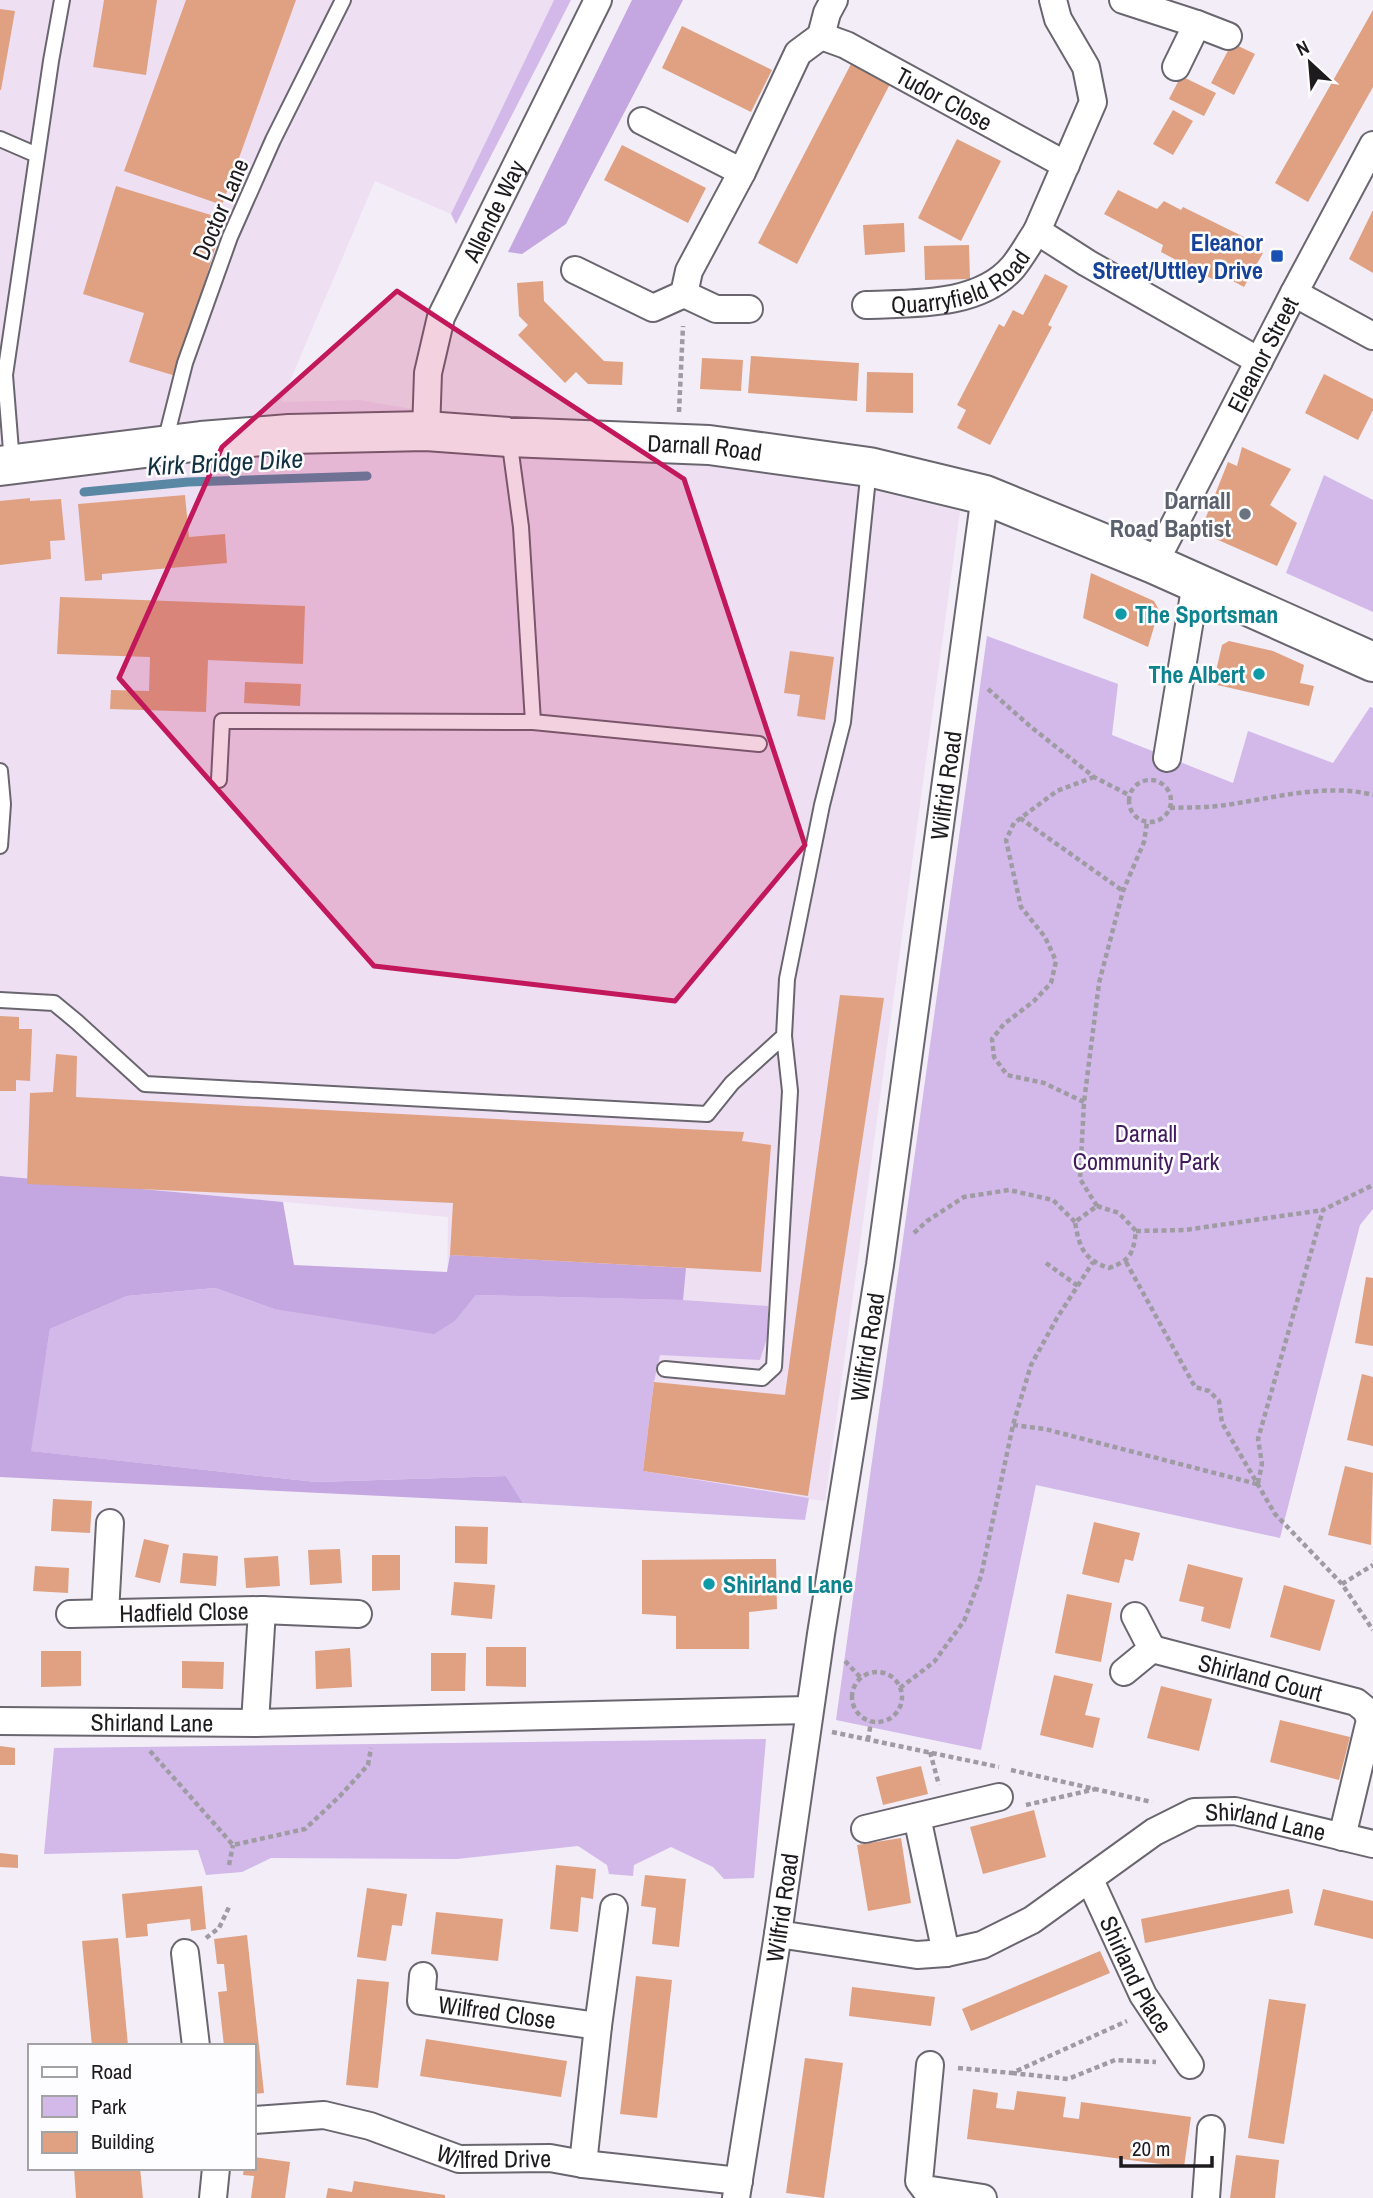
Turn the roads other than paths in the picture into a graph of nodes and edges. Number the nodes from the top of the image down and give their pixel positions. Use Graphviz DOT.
graph roads {
  1 [pos="62,0"];
  2 [pos="343,0"];
  3 [pos="598,0"];
  4 [pos="834,0"];
  5 [pos="1053,0"];
  6 [pos="1123,0"];
  7 [pos="1197,24"];
  8 [pos="821,36"];
  9 [pos="1228,36"];
  10 [pos="1176,67"];
  11 [pos="642,121"];
  12 [pos="0,139"];
  13 [pos="1373,145"];
  14 [pos="37,155"];
  15 [pos="1066,165"];
  16 [pos="741,172"];
  17 [pos="1037,231"];
  18 [pos="575,270"];
  19 [pos="1294,293"];
  20 [pos="684,294"];
  21 [pos="866,305"];
  22 [pos="749,309"];
  23 [pos="1373,336"];
  24 [pos="1259,361"];
  25 [pos="426,431"];
  26 [pos="509,436"];
  27 [pos="164,445"];
  28 [pos="6,466"];
  29 [pos="869,467"];
  30 [pos="985,495"];
  31 [pos="1154,564"];
  32 [pos="1196,583"];
  33 [pos="1373,662"];
  34 [pos="533,723"];
  35 [pos="759,744"];
  36 [pos="1167,758"];
  37 [pos="0,771"];
  38 [pos="219,780"];
  39 [pos="0,846"];
  40 [pos="0,1000"];
  41 [pos="785,1036"];
  42 [pos="665,1369"];
  43 [pos="110,1523"];
  44 [pos="262,1610"];
  45 [pos="105,1613"];
  46 [pos="70,1614"];
  47 [pos="358,1614"];
  48 [pos="1135,1616"];
  49 [pos="1152,1649"];
  50 [pos="1124,1672"];
  51 [pos="1371,1699"];
  52 [pos="809,1710"];
  53 [pos="0,1721"];
  54 [pos="254,1723"];
  55 [pos="999,1797"];
  56 [pos="917,1817"];
  57 [pos="865,1829"];
  58 [pos="1342,1837"];
  59 [pos="1373,1844"];
  60 [pos="1090,1880"];
  61 [pos="614,1908"];
  62 [pos="778,1934"];
  63 [pos="185,1953"];
  64 [pos="946,1953"];
  65 [pos="424,1976"];
  66 [pos="598,2026"];
  67 [pos="196,2044"];
  68 [pos="930,2065"];
  69 [pos="1190,2065"];
  70 [pos="256,2120"];
  71 [pos="1211,2129"];
  72 [pos="583,2164"];
  73 [pos="216,2170"];
  74 [pos="737,2189"];
  75 [pos="213,2198"];
  76 [pos="983,2198"];
  77 [pos="1206,2198"];
  1 -- 14 [label="lane"];
  2 -- 27 [label="lane, Doctor Lane"];
  3 -- 25 [label="street, Allende Way"];
  4 -- 8 [label="street"];
  5 -- 15 [label="street, Quarryfield Road"];
  6 -- 7 [label="street"];
  7 -- 9 [label="street"];
  7 -- 10 [label="street"];
  8 -- 15 [label="street, Tudor Close"];
  8 -- 16 [label="street"];
  11 -- 16 [label="street"];
  12 -- 14 [label="lane"];
  13 -- 19 [label="street, Eleanor Street"];
  14 -- 28 [label="lane"];
  15 -- 17 [label="street, Quarryfield Road"];
  16 -- 20 [label="street"];
  17 -- 21 [label="street, Quarryfield Road"];
  17 -- 24 [label="street, Quarryfield Road"];
  18 -- 20 [label="street"];
  19 -- 23 [label="street"];
  19 -- 24 [label="street, Eleanor Street"];
  20 -- 22 [label="street"];
  24 -- 31 [label="street, Eleanor Street"];
  25 -- 26 [label="main road, Darnall Road"];
  25 -- 27 [label="main road, Darnall Road"];
  26 -- 29 [label="main road, Darnall Road"];
  26 -- 34 [label="lane"];
  27 -- 28 [label="main road, Darnall Road"];
  29 -- 30 [label="main road, Darnall Road"];
  29 -- 41 [label="lane"];
  30 -- 31 [label="main road, Darnall Road"];
  30 -- 52 [label="street, Wilfrid Road"];
  31 -- 32 [label="main road, Darnall Road"];
  32 -- 33 [label="main road, Darnall Road"];
  32 -- 36 [label="street"];
  34 -- 35 [label="lane"];
  34 -- 38 [label="lane"];
  37 -- 39 [label="lane"];
  40 -- 41 [label="lane"];
  41 -- 42 [label="lane"];
  43 -- 45 [label="street, Hadfield Close"];
  44 -- 45 [label="street, Hadfield Close"];
  44 -- 47 [label="street, Hadfield Close"];
  44 -- 54 [label="street, Hadfield Close"];
  45 -- 46 [label="street, Hadfield Close"];
  48 -- 49 [label="street"];
  49 -- 50 [label="street"];
  49 -- 51 [label="street, Shirland Court"];
  51 -- 58 [label="street, Shirland Court"];
  52 -- 54 [label="street, Shirland Lane"];
  52 -- 62 [label="street, Wilfrid Road"];
  53 -- 54 [label="street, Shirland Lane"];
  55 -- 56 [label="street"];
  56 -- 57 [label="street"];
  56 -- 64 [label="street"];
  58 -- 59 [label="street, Shirland Lane"];
  58 -- 60 [label="street, Shirland Lane"];
  60 -- 64 [label="street, Shirland Lane"];
  60 -- 69 [label="street, Shirland Place"];
  61 -- 66 [label="street"];
  62 -- 64 [label="street, Shirland Lane"];
  62 -- 74 [label="street, Wilfrid Road"];
  63 -- 67 [label="street"];
  65 -- 66 [label="street, Wilfred Close"];
  66 -- 72 [label="street"];
  68 -- 76 [label="street"];
  70 -- 72 [label="street, Wilfred Drive"];
  71 -- 77 [label="street"];
  72 -- 74 [label="street, Wilfred Drive"];
  73 -- 75 [label="street"];
}
